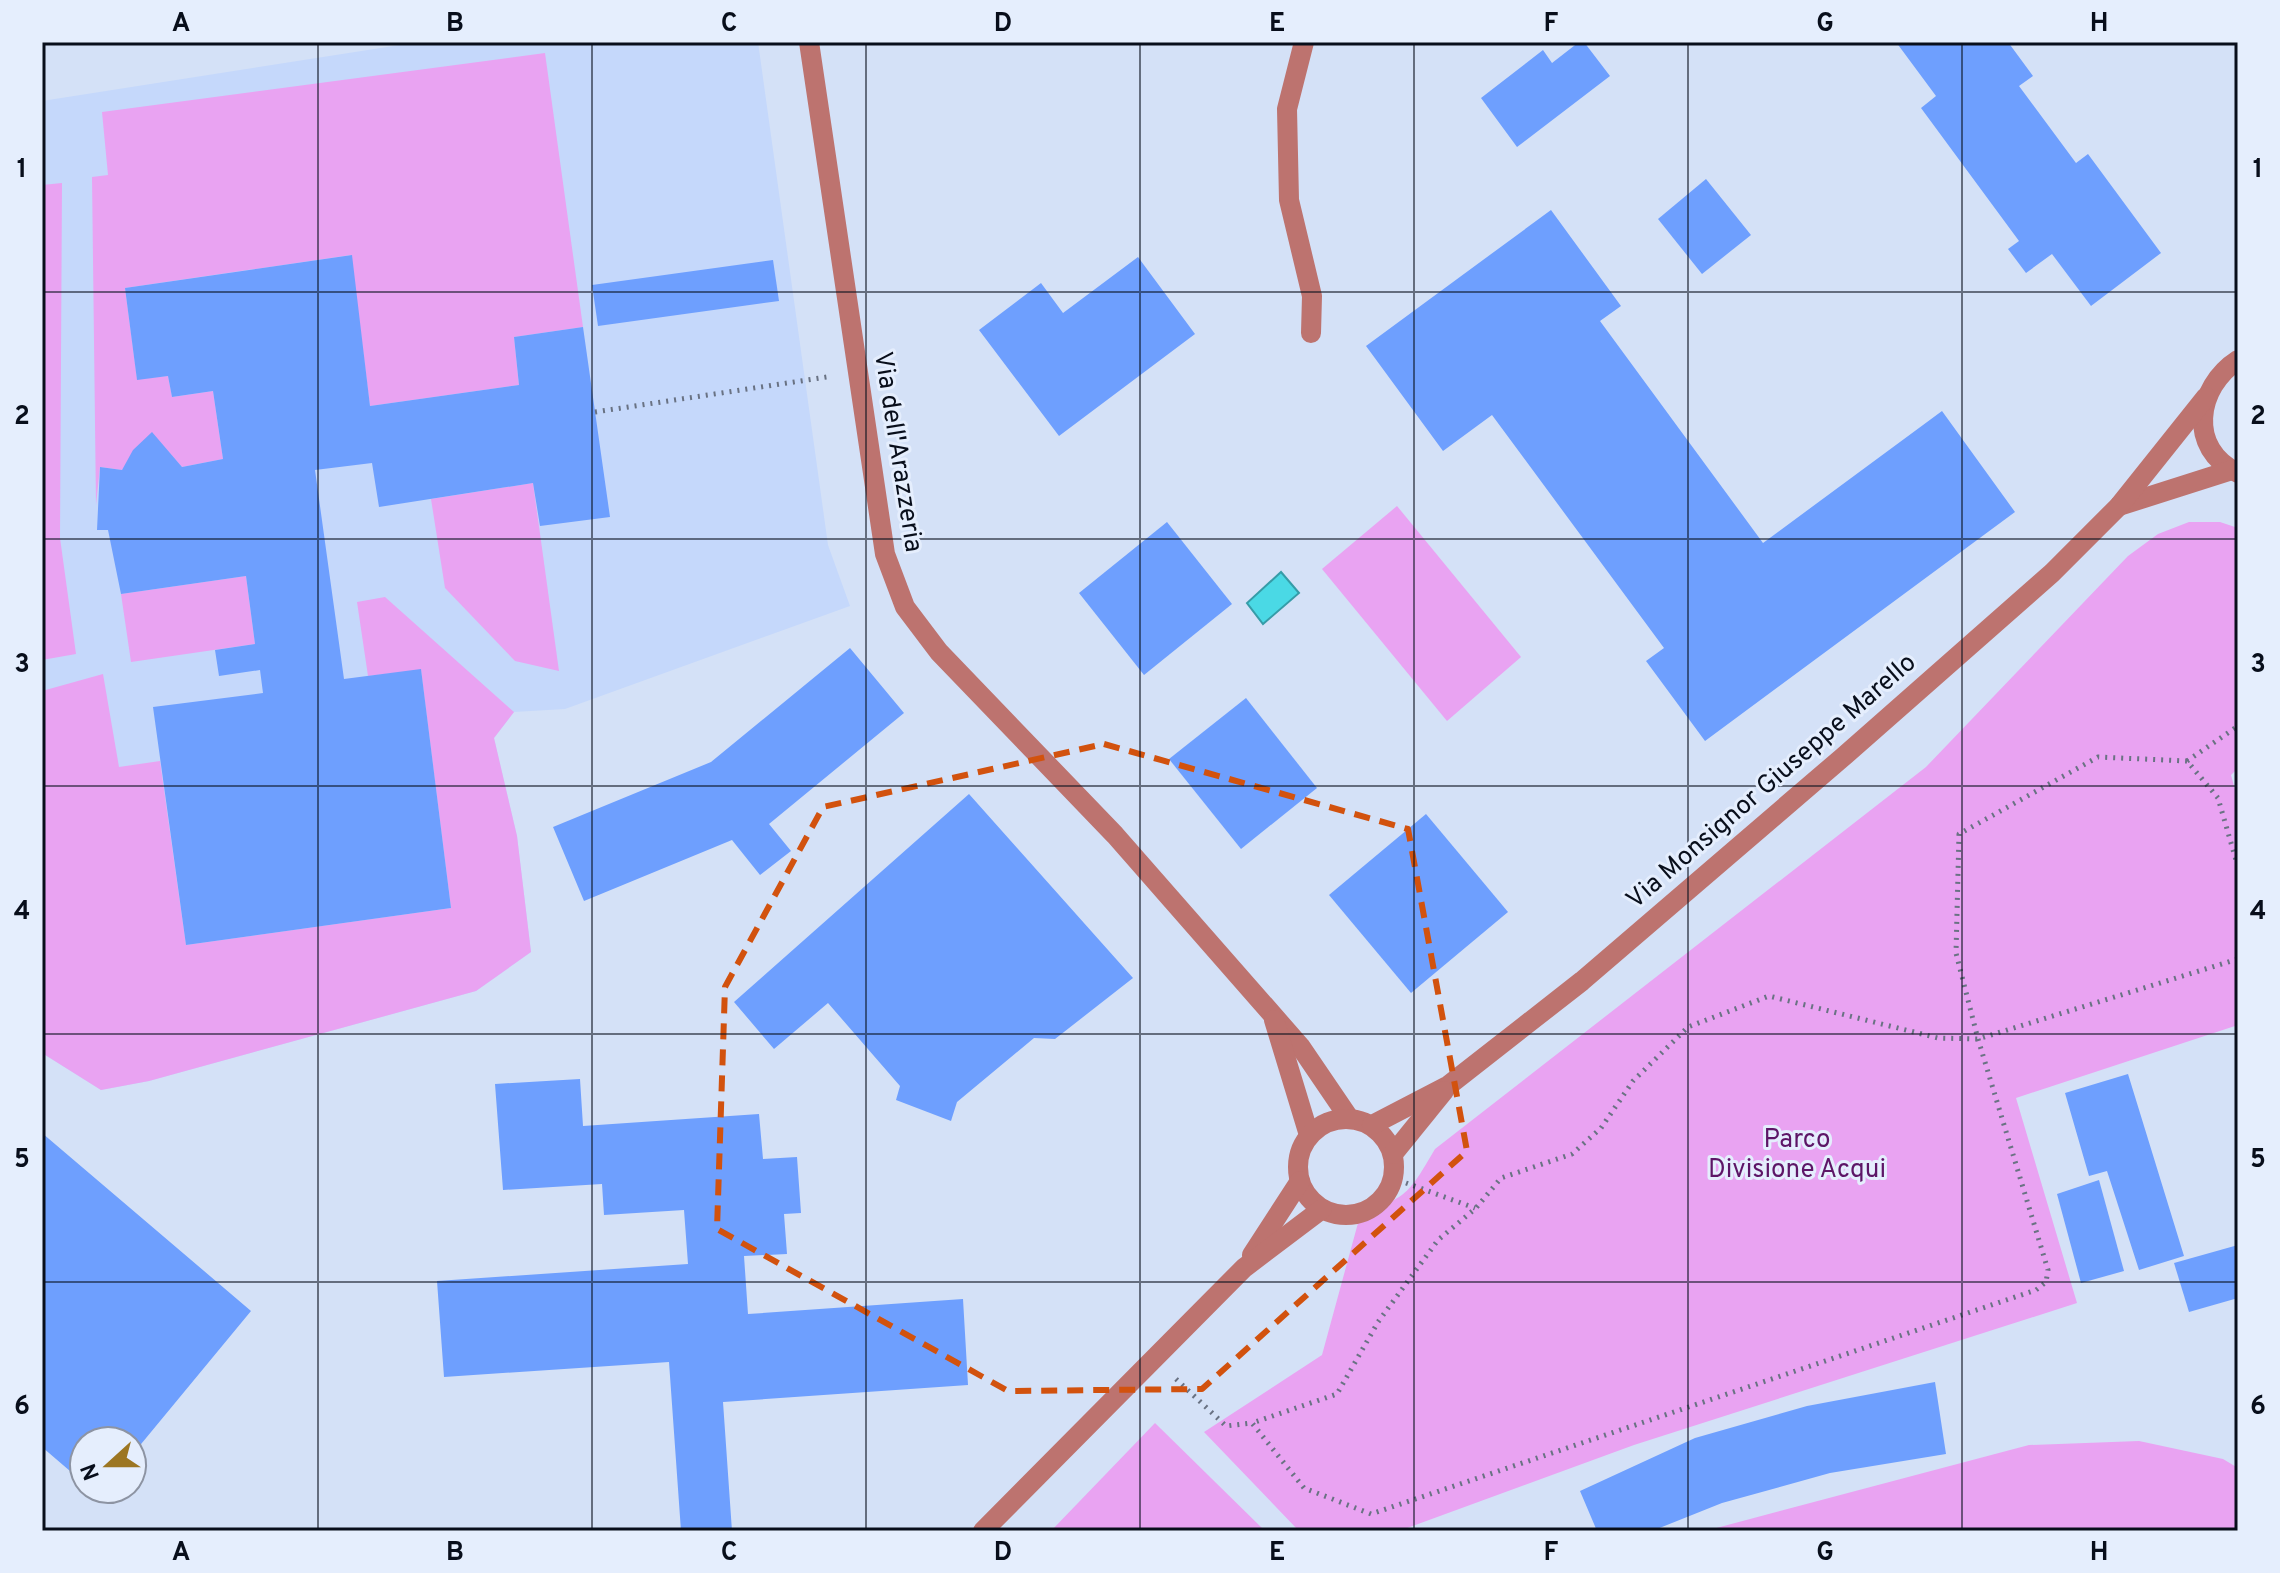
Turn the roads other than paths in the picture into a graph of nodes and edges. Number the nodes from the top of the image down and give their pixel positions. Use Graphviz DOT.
graph roads {
  1 [pos="809,42"];
  2 [pos="1304,42"];
  3 [pos="1311,333"];
  4 [pos="2238,360"];
  5 [pos="2206,397"];
  6 [pos="2235,472"];
  7 [pos="2119,506"];
  8 [pos="1273,1016"];
  9 [pos="1449,1085"];
  10 [pos="1349,1118"];
  11 [pos="1372,1125"];
  12 [pos="1309,1135"];
  13 [pos="1393,1154"];
  14 [pos="1300,1181"];
  15 [pos="1322,1209"];
  16 [pos="1244,1268"];
  17 [pos="983,1531"];
  1 -- 8 [label="street, Via dell'Arazzeria"];
  2 -- 3 [label="street"];
  4 -- 5 [label="street, Via Monsignor Giuseppe Marello"];
  5 -- 6 [label="street"];
  5 -- 7 [label="street, Via Monsignor Giuseppe Marello"];
  6 -- 7 [label="street, Via Monsignor Giuseppe Marello"];
  7 -- 9 [label="street, Via Monsignor Giuseppe Marello"];
  8 -- 10 [label="street, Via dell'Arazzeria"];
  8 -- 12 [label="street, Via dell'Arazzeria"];
  9 -- 11 [label="street, Via Monsignor Giuseppe Marello"];
  9 -- 13 [label="street, Via Monsignor Giuseppe Marello"];
  10 -- 11 [label="street"];
  10 -- 12 [label="street"];
  11 -- 13 [label="street"];
  12 -- 14 [label="street"];
  13 -- 15 [label="street"];
  14 -- 15 [label="street"];
  14 -- 16 [label="street"];
  15 -- 16 [label="street"];
  16 -- 17 [label="street"];
}
